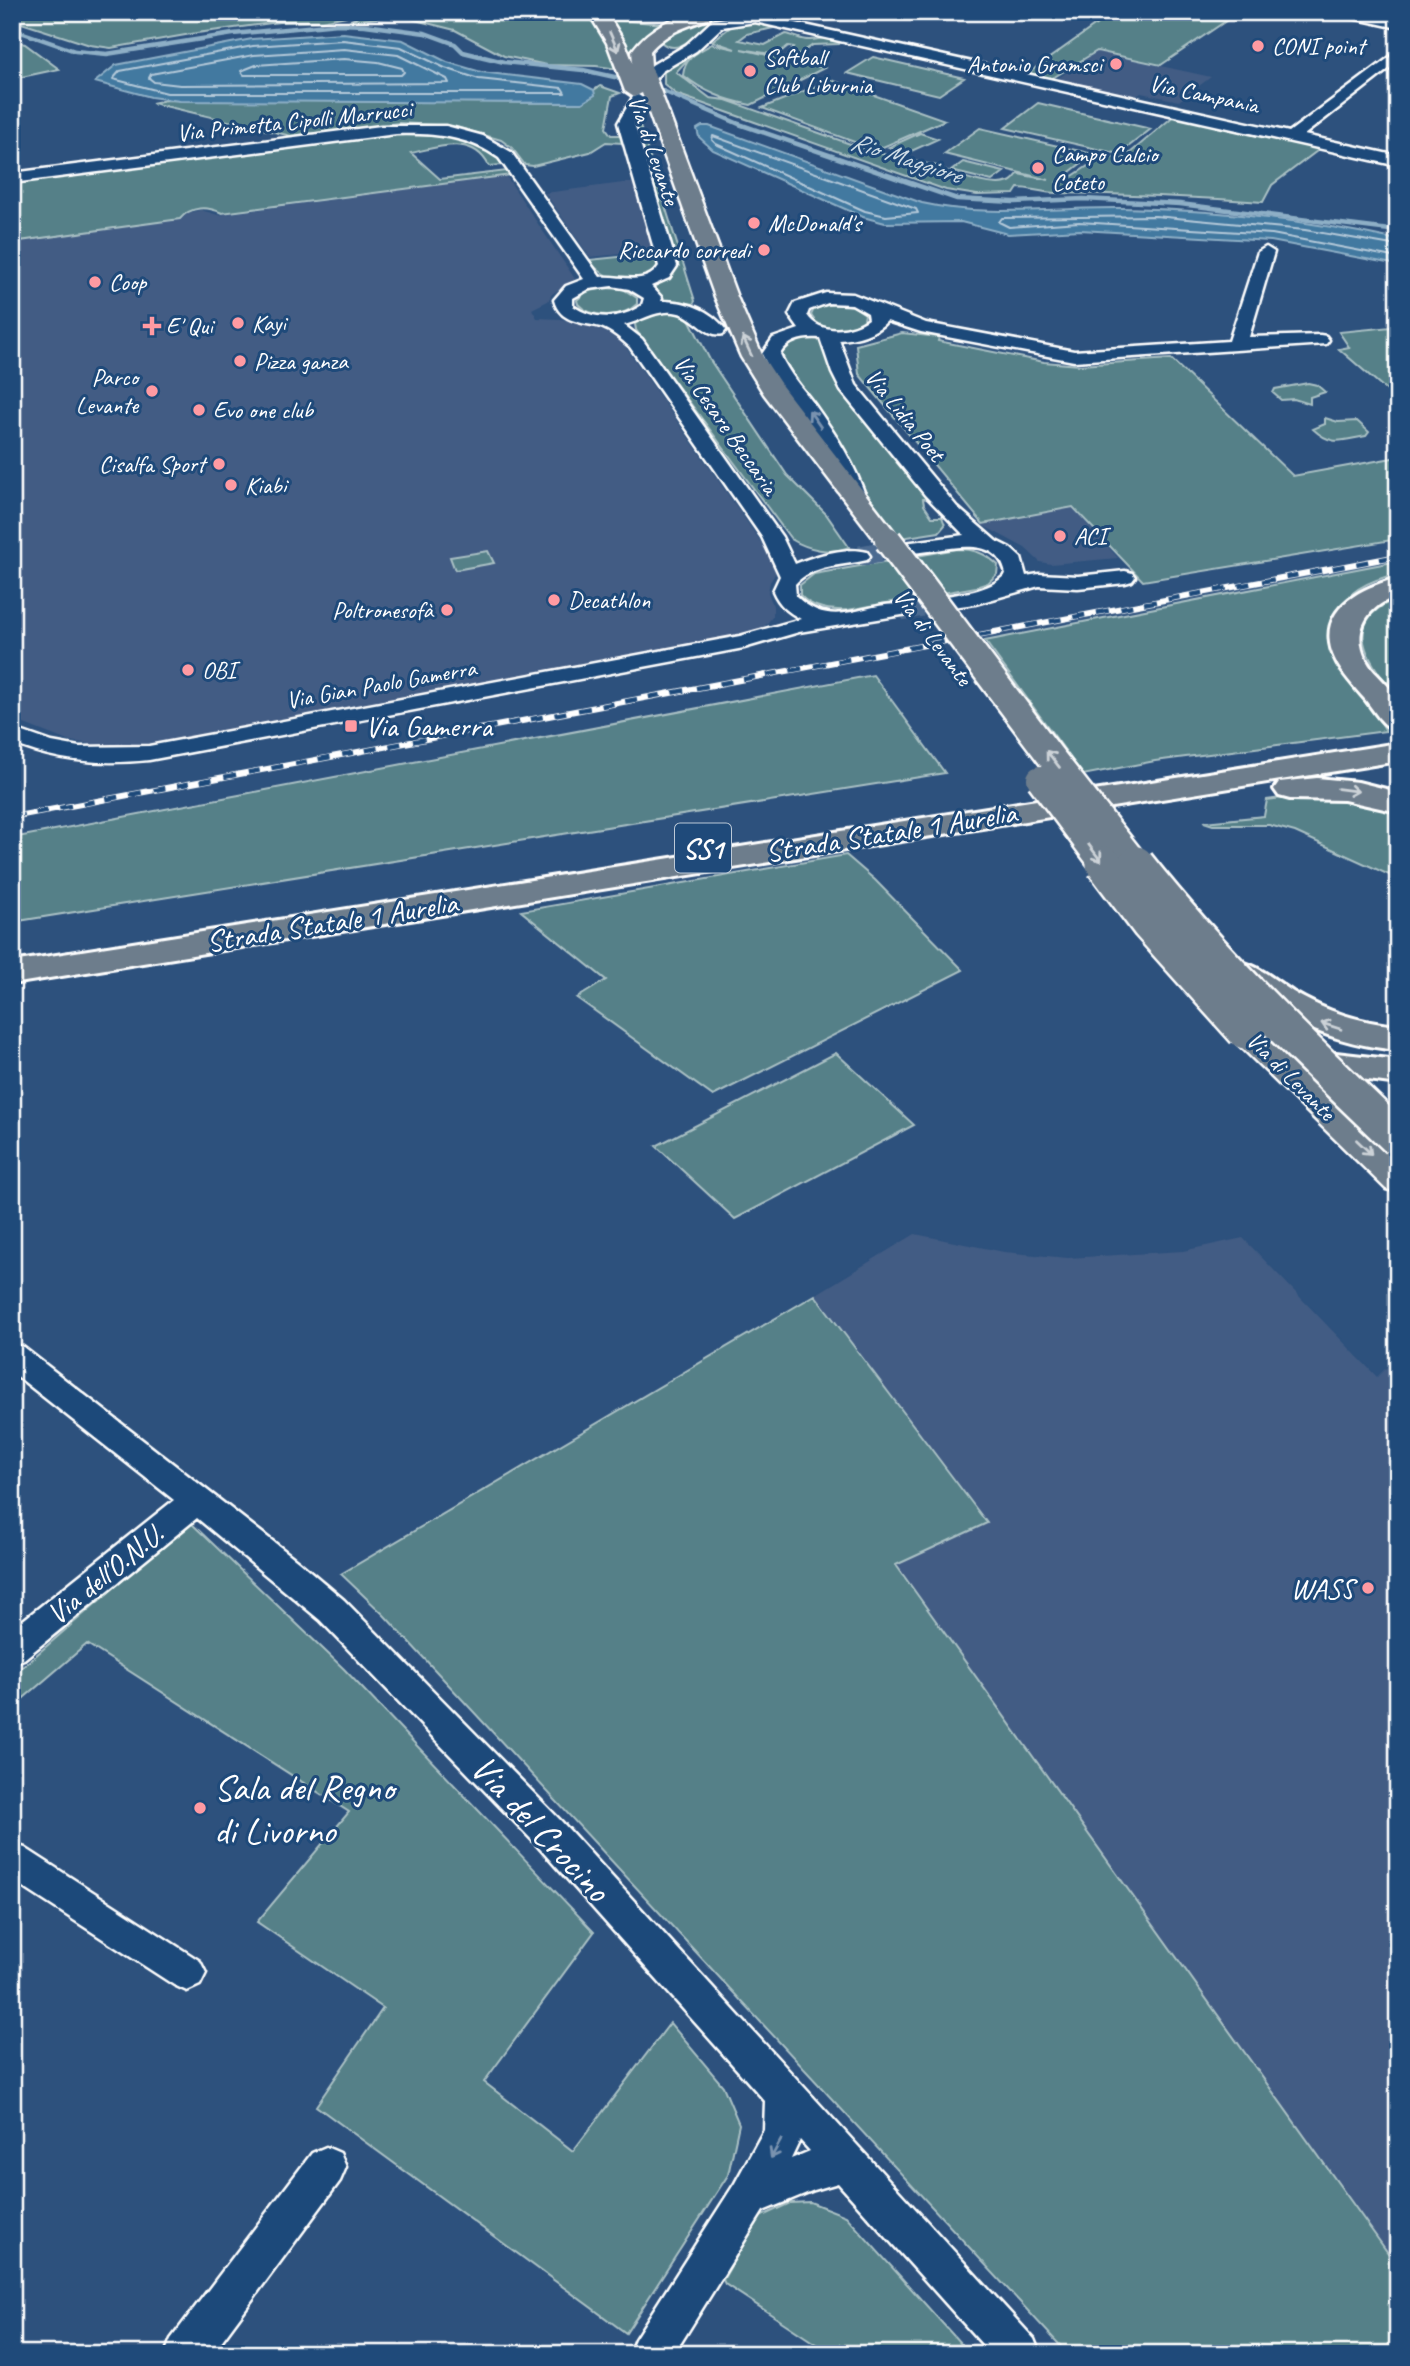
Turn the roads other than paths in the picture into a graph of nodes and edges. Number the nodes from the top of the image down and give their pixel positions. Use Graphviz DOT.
graph roads {
  1 [pos="598,12"];
  2 [pos="1344,12"];
  3 [pos="707,14"];
  4 [pos="753,15"];
  5 [pos="624,18"];
  6 [pos="1398,24"];
  7 [pos="650,30"];
  8 [pos="695,42"];
  9 [pos="1398,55"];
  10 [pos="642,87"];
  11 [pos="1292,137"];
  12 [pos="1398,161"];
  13 [pos="12,178"];
  14 [pos="1266,253"];
  15 [pos="595,282"];
  16 [pos="635,285"];
  17 [pos="650,307"];
  18 [pos="877,311"];
  19 [pos="632,318"];
  20 [pos="602,321"];
  21 [pos="917,326"];
  22 [pos="717,330"];
  23 [pos="861,331"];
  24 [pos="823,332"];
  25 [pos="1320,340"];
  26 [pos="636,343"];
  27 [pos="1238,343"];
  28 [pos="837,354"];
  29 [pos="858,501"];
  30 [pos="944,504"];
  31 [pos="772,537"];
  32 [pos="926,544"];
  33 [pos="989,545"];
  34 [pos="880,548"];
  35 [pos="835,560"];
  36 [pos="790,576"];
  37 [pos="1125,577"];
  38 [pos="1011,578"];
  39 [pos="1398,587"];
  40 [pos="788,600"];
  41 [pos="932,605"];
  42 [pos="901,610"];
  43 [pos="830,620"];
  44 [pos="760,638"];
  45 [pos="1396,730"];
  46 [pos="12,735"];
  47 [pos="1398,802"];
  48 [pos="827,843"];
  49 [pos="1203,946"];
  50 [pos="12,958"];
  51 [pos="12,973"];
  52 [pos="1245,1031"];
  53 [pos="1398,1038"];
  54 [pos="1299,1058"];
  55 [pos="1336,1066"];
  56 [pos="1398,1072"];
  57 [pos="1398,1139"];
  58 [pos="1398,1180"];
  59 [pos="12,1355"];
  60 [pos="197,1500"];
  61 [pos="12,1649"];
  62 [pos="12,1860"];
  63 [pos="187,1973"];
  64 [pos="785,2095"];
  65 [pos="845,2161"];
  66 [pos="326,2166"];
  67 [pos="749,2197"];
  68 [pos="186,2354"];
  69 [pos="650,2354"];
  70 [pos="1019,2354"];
  1 -- 5 [label="main road"];
  1 -- 10 [label="main road, Via di Levante, one-way"];
  2 -- 6 [label="street"];
  3 -- 7 [label="main road"];
  4 -- 8 [label="street, Via di Levante"];
  4 -- 11 [label="street, Via Campania"];
  7 -- 8 [label="street, Via di Levante"];
  7 -- 10 [label="main road, Via di Levante"];
  8 -- 10 [label="street, Via di Levante"];
  9 -- 11 [label="street"];
  10 -- 16 [label="street"];
  10 -- 22 [label="main road, Via di Levante"];
  29 -- 10 [label="main road, Via di Levante, one-way"];
  11 -- 12 [label="street, Via Campania"];
  13 -- 15 [label="street, Via Primetta Cipolli Marrucci"];
  14 -- 27 [label="street"];
  15 -- 16 [label="street"];
  15 -- 20 [label="street"];
  16 -- 17 [label="street"];
  17 -- 19 [label="street"];
  17 -- 22 [label="street"];
  18 -- 21 [label="street"];
  18 -- 23 [label="street, Via Lidia Poet"];
  18 -- 24 [label="street, Via Lidia Poet"];
  19 -- 20 [label="street"];
  19 -- 26 [label="street, Via Cesare Beccaria"];
  20 -- 26 [label="street, Via Cesare Beccaria"];
  21 -- 23 [label="street"];
  21 -- 27 [label="street"];
  22 -- 34 [label="main road, Via di Levante"];
  23 -- 24 [label="street"];
  23 -- 28 [label="street, Via Lidia Poet"];
  24 -- 28 [label="street, Via Lidia Poet"];
  29 -- 24 [label="street, one-way"];
  25 -- 27 [label="street"];
  26 -- 31 [label="street, Via Cesare Beccaria"];
  28 -- 30 [label="street, Via Lidia Poet"];
  29 -- 34 [label="main road, Via di Levante"];
  30 -- 32 [label="street, Via Lidia Poet"];
  30 -- 33 [label="street, Via Lidia Poet"];
  31 -- 35 [label="street, Via Cesare Beccaria"];
  31 -- 36 [label="street, Via Cesare Beccaria"];
  32 -- 33 [label="street"];
  32 -- 34 [label="street"];
  33 -- 38 [label="street, Via Lidia Poet"];
  34 -- 35 [label="street"];
  49 -- 34 [label="main road, Via di Levante, one-way, bridge"];
  34 -- 52 [label="main road, Via di Levante, one-way, bridge"];
  35 -- 36 [label="street"];
  36 -- 40 [label="street"];
  37 -- 38 [label="street"];
  38 -- 41 [label="street"];
  39 -- 45 [label="highway"];
  40 -- 43 [label="street"];
  40 -- 44 [label="street"];
  42 -- 43 [label="street, Via Gian Paolo Gamerra"];
  43 -- 44 [label="street, Via Gian Paolo Gamerra"];
  44 -- 46 [label="street, Via Gian Paolo Gamerra"];
  45 -- 48 [label="highway, Strada Statale 1 Aurelia / SS1"];
  45 -- 50 [label="highway, Strada Statale 1 Aurelia / SS1"];
  48 -- 47 [label="highway, one-way"];
  48 -- 51 [label="highway, Strada Statale 1 Aurelia / SS1"];
  53 -- 49 [label="highway, one-way, bridge"];
  49 -- 57 [label="main road, Via di Levante, bridge"];
  52 -- 54 [label="highway"];
  52 -- 58 [label="main road, Via di Levante, one-way"];
  55 -- 56 [label="highway"];
  59 -- 60 [label="street, Via del Crocino"];
  60 -- 61 [label="street, Via dell'O.N.U."];
  60 -- 64 [label="street, Via del Crocino"];
  62 -- 63 [label="street"];
  64 -- 65 [label="street, Via del Crocino"];
  64 -- 67 [label="street, one-way"];
  65 -- 67 [label="street"];
  65 -- 70 [label="street, Via del Crocino"];
  66 -- 68 [label="street"];
  67 -- 69 [label="street"];
}
